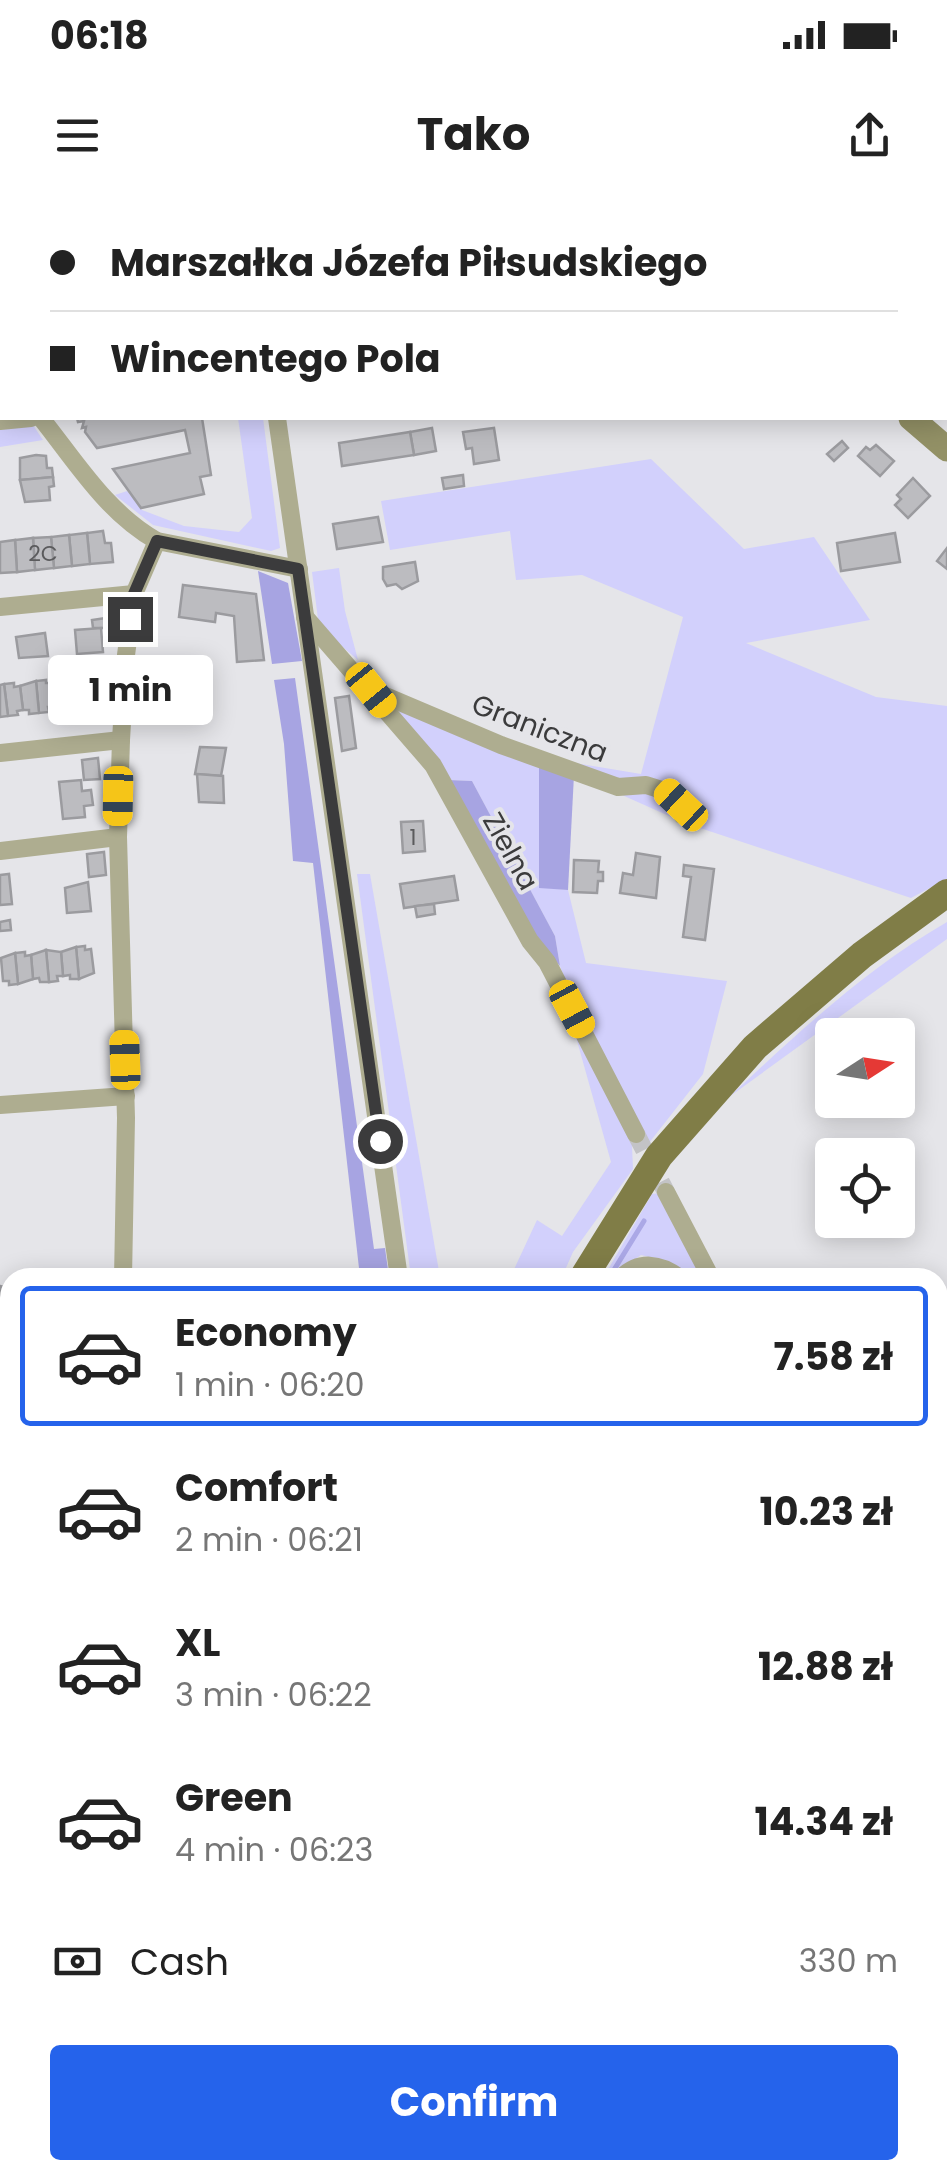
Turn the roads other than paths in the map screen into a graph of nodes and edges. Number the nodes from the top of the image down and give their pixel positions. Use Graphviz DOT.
graph roads {
  1 [pos="43,420"];
  2 [pos="277,420"];
  3 [pos="913,420"];
  4 [pos="947,448"];
  5 [pos="157,541"];
  6 [pos="298,569"];
  7 [pos="134,594"];
  8 [pos="0,607"];
  9 [pos="305,617"];
  10 [pos="371,690"];
  11 [pos="120,740"];
  12 [pos="0,753"];
  13 [pos="682,815"];
  14 [pos="118,837"];
  15 [pos="0,850"];
  16 [pos="947,894"];
  17 [pos="947,908"];
  18 [pos="862,955"];
  19 [pos="126,1096"];
  20 [pos="0,1105"];
  21 [pos="636,1134"];
  22 [pos="666,1192"];
  23 [pos="122,1268"];
  24 [pos="398,1268"];
  25 [pos="589,1268"];
  26 [pos="633,1268"];
  27 [pos="663,1268"];
  28 [pos="706,1268"];
  1 -- 5 [label="street"];
  2 -- 6 [label="street"];
  3 -- 4 [label="main road"];
  5 -- 6 [label="street"];
  5 -- 7 [label="street"];
  6 -- 9 [label="street"];
  7 -- 8 [label="street"];
  7 -- 11 [label="street"];
  9 -- 10 [label="street, Zielna"];
  9 -- 24 [label="street"];
  10 -- 13 [label="street, Graniczna"];
  10 -- 21 [label="street, Zielna"];
  11 -- 12 [label="street"];
  11 -- 14 [label="street"];
  14 -- 15 [label="street"];
  14 -- 19 [label="street"];
  16 -- 18 [label="main road"];
  17 -- 18 [label="main road"];
  18 -- 25 [label="main road"];
  19 -- 20 [label="street"];
  19 -- 23 [label="street"];
  22 -- 28 [label="street"];
  26 -- 27 [label="street"];
}
